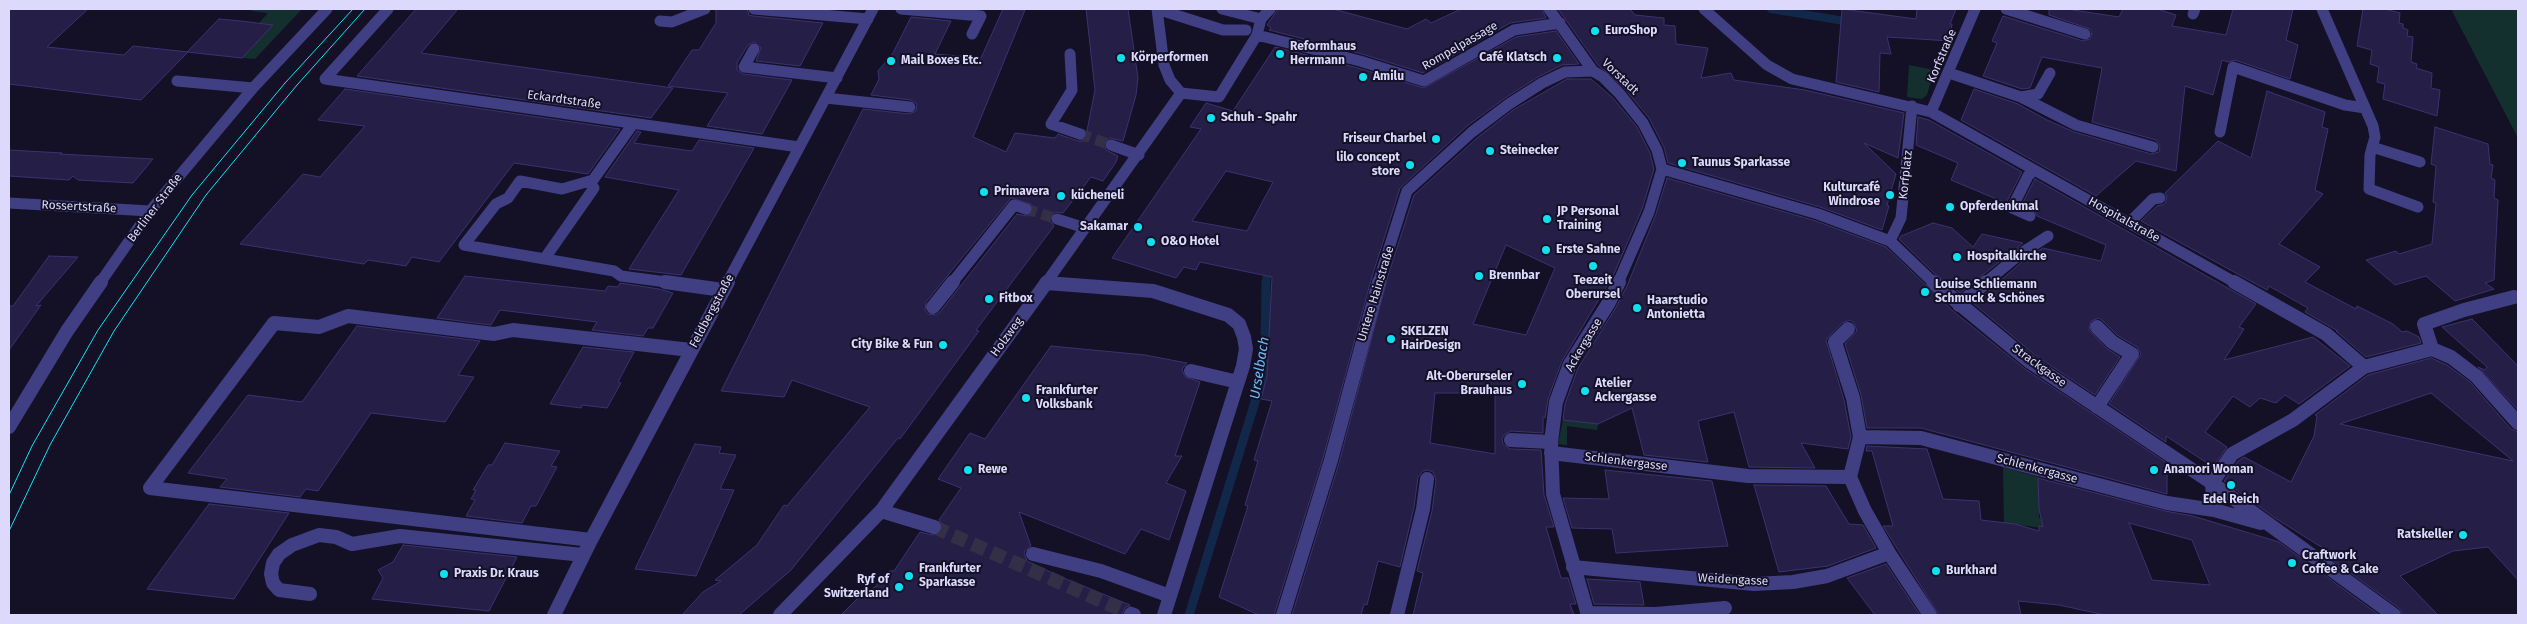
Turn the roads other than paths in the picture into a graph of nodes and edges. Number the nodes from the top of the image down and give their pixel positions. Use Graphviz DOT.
graph roads {
  1 [pos="327,9"];
  2 [pos="388,9"];
  3 [pos="705,9"];
  4 [pos="901,9"];
  5 [pos="1156,9"];
  6 [pos="1222,9"];
  7 [pos="1270,9"];
  8 [pos="1551,9"];
  9 [pos="1704,9"];
  10 [pos="1975,9"];
  11 [pos="2006,9"];
  12 [pos="2322,9"];
  13 [pos="784,10"];
  14 [pos="754,12"];
  15 [pos="868,18"];
  16 [pos="1261,19"];
  17 [pos="660,21"];
  18 [pos="1560,23"];
  19 [pos="1246,30"];
  20 [pos="972,34"];
  21 [pos="2085,34"];
  22 [pos="1257,35"];
  23 [pos="754,49"];
  24 [pos="1070,54"];
  25 [pos="1593,72"];
  26 [pos="1949,73"];
  27 [pos="2050,73"];
  28 [pos="837,78"];
  29 [pos="177,81"];
  30 [pos="253,88"];
  31 [pos="1181,93"];
  32 [pos="2021,97"];
  33 [pos="826,98"];
  34 [pos="1912,106"];
  35 [pos="910,107"];
  36 [pos="2365,108"];
  37 [pos="1931,112"];
  38 [pos="633,124"];
  39 [pos="2220,132"];
  40 [pos="1080,134"];
  41 [pos="1111,145"];
  42 [pos="2153,146"];
  43 [pos="799,147"];
  44 [pos="2372,147"];
  45 [pos="1140,154"];
  46 [pos="2420,162"];
  47 [pos="1662,170"];
  48 [pos="2034,170"];
  49 [pos="594,188"];
  50 [pos="2160,198"];
  51 [pos="9,203"];
  52 [pos="2418,207"];
  53 [pos="1026,209"];
  54 [pos="150,211"];
  55 [pos="2030,216"];
  56 [pos="1057,219"];
  57 [pos="2128,223"];
  58 [pos="1086,228"];
  59 [pos="2048,236"];
  60 [pos="1890,241"];
  61 [pos="546,258"];
  62 [pos="1046,283"];
  63 [pos="723,290"];
  64 [pos="2514,297"];
  65 [pos="1959,305"];
  66 [pos="933,307"];
  67 [pos="2097,327"];
  68 [pos="1848,329"];
  69 [pos="691,350"];
  70 [pos="2432,350"];
  71 [pos="2364,367"];
  72 [pos="1191,372"];
  73 [pos="1238,382"];
  74 [pos="2097,407"];
  75 [pos="2518,423"];
  76 [pos="9,427"];
  77 [pos="1860,437"];
  78 [pos="1511,440"];
  79 [pos="1551,448"];
  80 [pos="1850,476"];
  81 [pos="1426,478"];
  82 [pos="2212,483"];
  83 [pos="2214,510"];
  84 [pos="881,511"];
  85 [pos="2269,526"];
  86 [pos="934,527"];
  87 [pos="591,540"];
  88 [pos="1889,553"];
  89 [pos="1033,554"];
  90 [pos="583,555"];
  91 [pos="1573,567"];
  92 [pos="310,594"];
  93 [pos="1170,596"];
  94 [pos="1725,608"];
  95 [pos="1588,614"];
  96 [pos="554,615"];
  97 [pos="780,615"];
  98 [pos="1164,615"];
  99 [pos="1283,615"];
  100 [pos="1397,615"];
  101 [pos="1930,615"];
  102 [pos="2394,615"];
  1 -- 30 [label="street, Berliner Straße"];
  2 -- 38 [label="street, Eckardtstraße"];
  3 -- 17 [label="street"];
  4 -- 20 [label="street"];
  5 -- 19 [label="street"];
  5 -- 31 [label="street"];
  6 -- 16 [label="street"];
  7 -- 16 [label="street"];
  8 -- 18 [label="street, Vorstadt"];
  9 -- 34 [label="street, Hospitalstraße"];
  10 -- 26 [label="street, Korfstraße"];
  11 -- 21 [label="street"];
  12 -- 36 [label="street"];
  13 -- 14 [label="street"];
  13 -- 15 [label="street"];
  14 -- 15 [label="street"];
  15 -- 28 [label="street, Feldbergstraße"];
  16 -- 22 [label="street"];
  18 -- 22 [label="street, Rompelpassage"];
  18 -- 25 [label="street, Vorstadt"];
  22 -- 31 [label="street"];
  23 -- 28 [label="street"];
  24 -- 40 [label="street"];
  25 -- 47 [label="street, Vorstadt"];
  25 -- 99 [label="street, Untere Hainstraße"];
  26 -- 32 [label="street"];
  26 -- 37 [label="street, Korfstraße"];
  27 -- 32 [label="street"];
  28 -- 33 [label="street, Feldbergstraße"];
  29 -- 30 [label="street"];
  30 -- 54 [label="street, Berliner Straße"];
  31 -- 45 [label="street, Holzweg"];
  32 -- 42 [label="street"];
  33 -- 35 [label="street"];
  33 -- 43 [label="street, Feldbergstraße"];
  34 -- 37 [label="street, Hospitalstraße"];
  34 -- 60 [label="street, Korfplatz"];
  36 -- 39 [label="street"];
  36 -- 44 [label="street"];
  37 -- 48 [label="street, Hospitalstraße"];
  38 -- 43 [label="street, Eckardtstraße"];
  38 -- 61 [label="street"];
  41 -- 45 [label="street"];
  43 -- 63 [label="street, Feldbergstraße"];
  44 -- 46 [label="street"];
  44 -- 52 [label="street"];
  45 -- 58 [label="street, Holzweg"];
  47 -- 60 [label="street, Strackgasse"];
  47 -- 79 [label="street, Ackergasse"];
  48 -- 55 [label="street"];
  48 -- 57 [label="street, Hospitalstraße"];
  49 -- 61 [label="street"];
  50 -- 57 [label="street"];
  51 -- 54 [label="street, Rossertstraße"];
  53 -- 66 [label="street"];
  54 -- 76 [label="street, Berliner Straße"];
  56 -- 58 [label="street"];
  57 -- 71 [label="street, Hospitalstraße"];
  58 -- 62 [label="street, Holzweg"];
  59 -- 65 [label="street"];
  60 -- 65 [label="street, Strackgasse"];
  61 -- 63 [label="street"];
  62 -- 73 [label="street"];
  62 -- 84 [label="street, Holzweg"];
  63 -- 69 [label="street, Feldbergstraße"];
  64 -- 70 [label="street"];
  65 -- 74 [label="street, Strackgasse"];
  67 -- 74 [label="street"];
  68 -- 77 [label="street"];
  69 -- 87 [label="street, Feldbergstraße"];
  69 -- 87 [label="street"];
  70 -- 71 [label="street"];
  70 -- 75 [label="street"];
  71 -- 82 [label="street"];
  72 -- 73 [label="street"];
  73 -- 93 [label="street"];
  74 -- 82 [label="street, Strackgasse"];
  77 -- 80 [label="street"];
  77 -- 83 [label="street, Schlenkergasse"];
  78 -- 79 [label="street, Schlenkergasse"];
  79 -- 80 [label="street, Schlenkergasse"];
  79 -- 91 [label="street, Ackergasse"];
  80 -- 88 [label="street"];
  81 -- 100 [label="street"];
  82 -- 83 [label="street"];
  82 -- 85 [label="street, Strackgasse"];
  83 -- 85 [label="street, Schlenkergasse"];
  84 -- 86 [label="street"];
  84 -- 97 [label="street, Holzweg"];
  85 -- 102 [label="street, Strackgasse"];
  87 -- 90 [label="street, Feldbergstraße"];
  88 -- 91 [label="street, Weidengasse"];
  88 -- 101 [label="street"];
  89 -- 93 [label="street"];
  90 -- 92 [label="street"];
  90 -- 96 [label="street, Feldbergstraße"];
  91 -- 95 [label="street, Ackergasse"];
  93 -- 98 [label="street"];
  94 -- 95 [label="street"];
}
